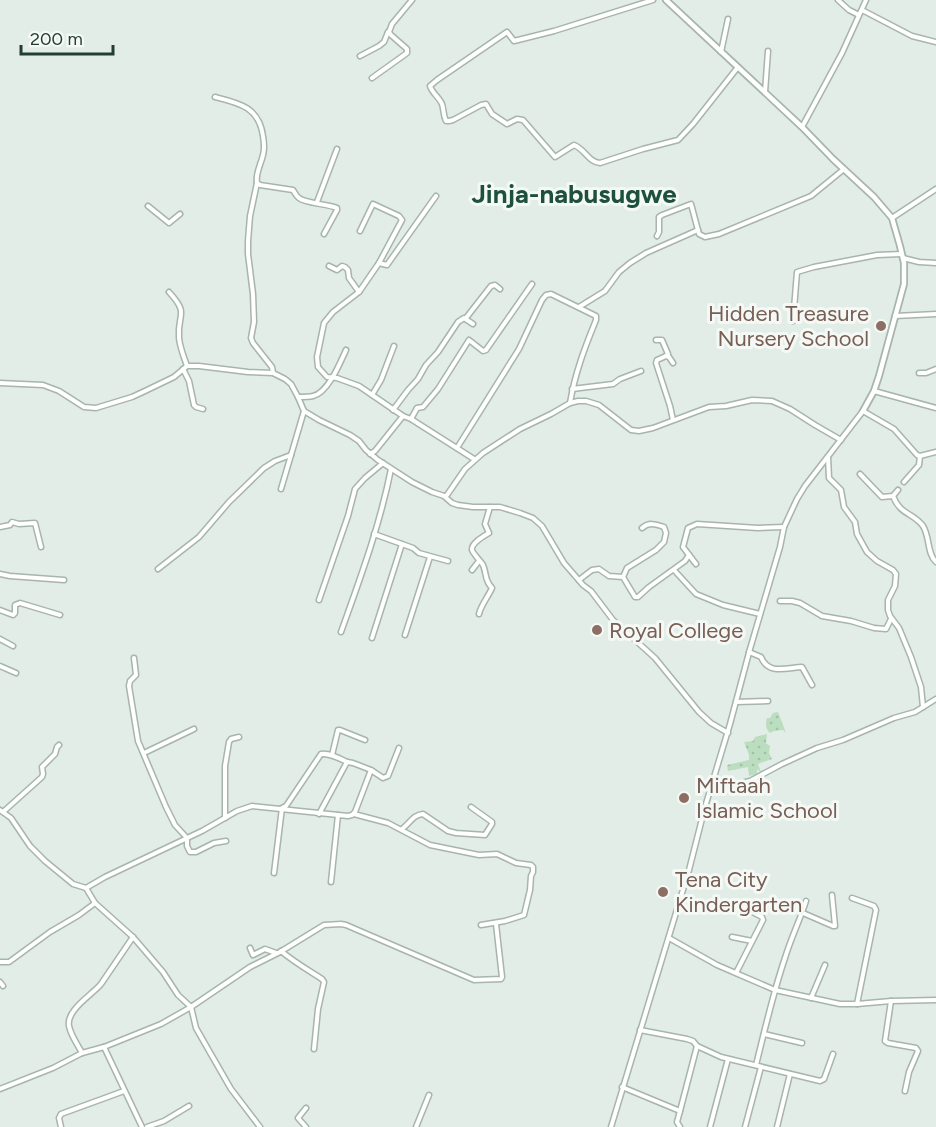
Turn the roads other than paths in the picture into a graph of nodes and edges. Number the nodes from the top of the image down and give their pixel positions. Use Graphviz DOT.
graph roads {
  1 [pos="412,0"];
  2 [pos="653,0"];
  3 [pos="666,0"];
  4 [pos="838,0"];
  5 [pos="866,0"];
  6 [pos="862,10"];
  7 [pos="859,15"];
  8 [pos="728,19"];
  9 [pos="389,32"];
  10 [pos="936,42"];
  11 [pos="768,51"];
  12 [pos="721,52"];
  13 [pos="360,56"];
  14 [pos="738,67"];
  15 [pos="372,78"];
  16 [pos="765,92"];
  17 [pos="215,97"];
  18 [pos="802,127"];
  19 [pos="337,149"];
  20 [pos="844,169"];
  21 [pos="257,183"];
  22 [pos="936,189"];
  23 [pos="436,196"];
  24 [pos="317,202"];
  25 [pos="148,206"];
  26 [pos="180,214"];
  27 [pos="892,218"];
  28 [pos="698,230"];
  29 [pos="360,231"];
  30 [pos="324,234"];
  31 [pos="657,236"];
  32 [pos="902,256"];
  33 [pos="379,263"];
  34 [pos="936,263"];
  35 [pos="330,266"];
  36 [pos="532,284"];
  37 [pos="500,289"];
  38 [pos="169,292"];
  39 [pos="359,292"];
  40 [pos="579,308"];
  41 [pos="936,314"];
  42 [pos="895,316"];
  43 [pos="466,318"];
  44 [pos="793,321"];
  45 [pos="473,324"];
  46 [pos="656,340"];
  47 [pos="394,346"];
  48 [pos="346,350"];
  49 [pos="666,356"];
  50 [pos="673,363"];
  51 [pos="185,368"];
  52 [pos="936,369"];
  53 [pos="641,371"];
  54 [pos="273,373"];
  55 [pos="920,373"];
  56 [pos="331,377"];
  57 [pos="0,383"];
  58 [pos="572,389"];
  59 [pos="874,391"];
  60 [pos="372,394"];
  61 [pos="298,397"];
  62 [pos="570,403"];
  63 [pos="936,408"];
  64 [pos="203,409"];
  65 [pos="393,410"];
  66 [pos="304,411"];
  67 [pos="863,411"];
  68 [pos="403,416"];
  69 [pos="411,419"];
  70 [pos="673,420"];
  71 [pos="841,440"];
  72 [pos="457,448"];
  73 [pos="936,452"];
  74 [pos="370,454"];
  75 [pos="291,455"];
  76 [pos="828,456"];
  77 [pos="921,456"];
  78 [pos="474,459"];
  79 [pos="382,463"];
  80 [pos="391,469"];
  81 [pos="860,474"];
  82 [pos="904,482"];
  83 [pos="281,489"];
  84 [pos="898,490"];
  85 [pos="444,496"];
  86 [pos="893,496"];
  87 [pos="490,507"];
  88 [pos="0,526"];
  89 [pos="784,527"];
  90 [pos="642,528"];
  91 [pos="374,534"];
  92 [pos="402,544"];
  93 [pos="42,547"];
  94 [pos="689,555"];
  95 [pos="430,557"];
  96 [pos="448,561"];
  97 [pos="479,561"];
  98 [pos="936,562"];
  99 [pos="696,564"];
  100 [pos="158,569"];
  101 [pos="472,570"];
  102 [pos="674,570"];
  103 [pos="0,574"];
  104 [pos="623,577"];
  105 [pos="64,580"];
  106 [pos="579,580"];
  107 [pos="319,600"];
  108 [pos="780,601"];
  109 [pos="0,610"];
  110 [pos="479,614"];
  111 [pos="760,614"];
  112 [pos="60,615"];
  113 [pos="892,619"];
  114 [pos="341,632"];
  115 [pos="405,634"];
  116 [pos="372,638"];
  117 [pos="0,639"];
  118 [pos="13,646"];
  119 [pos="749,652"];
  120 [pos="134,658"];
  121 [pos="0,666"];
  122 [pos="15,673"];
  123 [pos="812,685"];
  124 [pos="936,699"];
  125 [pos="768,701"];
  126 [pos="736,702"];
  127 [pos="923,707"];
  128 [pos="194,729"];
  129 [pos="728,733"];
  130 [pos="239,737"];
  131 [pos="365,740"];
  132 [pos="59,745"];
  133 [pos="399,748"];
  134 [pos="144,753"];
  135 [pos="332,755"];
  136 [pos="347,762"];
  137 [pos="371,770"];
  138 [pos="710,790"];
  139 [pos="471,807"];
  140 [pos="282,808"];
  141 [pos="2,811"];
  142 [pos="319,814"];
  143 [pos="354,814"];
  144 [pos="339,815"];
  145 [pos="225,819"];
  146 [pos="402,829"];
  147 [pos="187,838"];
  148 [pos="226,841"];
  149 [pos="274,873"];
  150 [pos="331,882"];
  151 [pos="86,888"];
  152 [pos="832,895"];
  153 [pos="852,898"];
  154 [pos="806,901"];
  155 [pos="95,903"];
  156 [pos="739,906"];
  157 [pos="803,913"];
  158 [pos="496,924"];
  159 [pos="481,925"];
  160 [pos="133,937"];
  161 [pos="669,938"];
  162 [pos="732,938"];
  163 [pos="752,941"];
  164 [pos="250,948"];
  165 [pos="279,952"];
  166 [pos="0,962"];
  167 [pos="825,965"];
  168 [pos="736,973"];
  169 [pos="775,990"];
  170 [pos="811,998"];
  171 [pos="936,1000"];
  172 [pos="891,1001"];
  173 [pos="857,1004"];
  174 [pos="191,1007"];
  175 [pos="640,1030"];
  176 [pos="764,1034"];
  177 [pos="802,1043"];
  178 [pos="697,1046"];
  179 [pos="104,1047"];
  180 [pos="314,1049"];
  181 [pos="82,1053"];
  182 [pos="833,1054"];
  183 [pos="728,1059"];
  184 [pos="756,1065"];
  185 [pos="761,1067"];
  186 [pos="790,1074"];
  187 [pos="622,1087"];
  188 [pos="0,1089"];
  189 [pos="905,1090"];
  190 [pos="124,1091"];
  191 [pos="429,1095"];
  192 [pos="189,1106"];
  193 [pos="306,1108"];
  194 [pos="680,1111"];
  195 [pos="62,1127"];
  196 [pos="142,1127"];
  197 [pos="147,1127"];
  198 [pos="260,1127"];
  199 [pos="306,1127"];
  200 [pos="416,1127"];
  201 [pos="611,1127"];
  202 [pos="680,1127"];
  203 [pos="710,1127"];
  204 [pos="745,1127"];
  205 [pos="777,1127"];
  1 -- 9 [label="street"];
  2 -- 14 [label="street"];
  3 -- 12 [label="street"];
  4 -- 7 [label="street"];
  5 -- 6 [label="street"];
  6 -- 7 [label="street"];
  6 -- 10 [label="street"];
  7 -- 18 [label="street"];
  8 -- 12 [label="street"];
  9 -- 13 [label="street"];
  9 -- 15 [label="street"];
  11 -- 16 [label="street"];
  12 -- 14 [label="street"];
  14 -- 16 [label="street"];
  16 -- 18 [label="street"];
  17 -- 21 [label="street"];
  18 -- 20 [label="street"];
  19 -- 24 [label="street"];
  20 -- 27 [label="street"];
  20 -- 28 [label="street"];
  21 -- 24 [label="street"];
  21 -- 54 [label="street"];
  22 -- 27 [label="street"];
  23 -- 33 [label="street"];
  24 -- 30 [label="street"];
  25 -- 26 [label="street"];
  27 -- 32 [label="street"];
  28 -- 31 [label="street"];
  28 -- 40 [label="street"];
  29 -- 33 [label="street"];
  32 -- 34 [label="street"];
  32 -- 42 [label="street"];
  32 -- 44 [label="street"];
  33 -- 39 [label="street"];
  35 -- 39 [label="street"];
  36 -- 69 [label="street"];
  37 -- 43 [label="street"];
  38 -- 51 [label="street"];
  39 -- 56 [label="street"];
  40 -- 58 [label="street"];
  40 -- 72 [label="street"];
  41 -- 42 [label="street"];
  42 -- 59 [label="street"];
  43 -- 45 [label="street"];
  43 -- 65 [label="street"];
  46 -- 49 [label="street"];
  47 -- 60 [label="street"];
  48 -- 56 [label="street"];
  49 -- 50 [label="street"];
  49 -- 70 [label="street"];
  51 -- 54 [label="street"];
  51 -- 57 [label="street"];
  51 -- 64 [label="street"];
  52 -- 55 [label="street"];
  53 -- 58 [label="street"];
  54 -- 61 [label="street"];
  56 -- 60 [label="street"];
  56 -- 61 [label="street"];
  58 -- 62 [label="street"];
  59 -- 63 [label="street"];
  59 -- 67 [label="street"];
  60 -- 65 [label="street"];
  61 -- 66 [label="street"];
  62 -- 70 [label="street"];
  62 -- 78 [label="street"];
  65 -- 68 [label="street"];
  66 -- 74 [label="street"];
  66 -- 75 [label="street"];
  67 -- 71 [label="street"];
  67 -- 77 [label="street"];
  68 -- 69 [label="street"];
  68 -- 74 [label="street"];
  69 -- 72 [label="street"];
  70 -- 71 [label="street"];
  71 -- 76 [label="street"];
  72 -- 78 [label="street"];
  73 -- 77 [label="street"];
  74 -- 79 [label="street"];
  75 -- 83 [label="street"];
  75 -- 100 [label="street"];
  76 -- 89 [label="street"];
  76 -- 113 [label="street"];
  77 -- 82 [label="street"];
  78 -- 85 [label="street"];
  79 -- 80 [label="street"];
  79 -- 107 [label="street"];
  80 -- 85 [label="street"];
  80 -- 91 [label="street"];
  81 -- 86 [label="street"];
  84 -- 86 [label="street"];
  85 -- 87 [label="street"];
  86 -- 98 [label="street"];
  87 -- 97 [label="street"];
  87 -- 106 [label="street"];
  88 -- 93 [label="street"];
  89 -- 94 [label="street"];
  89 -- 111 [label="street"];
  90 -- 104 [label="street"];
  91 -- 92 [label="street"];
  91 -- 114 [label="street"];
  92 -- 95 [label="street"];
  92 -- 116 [label="street"];
  94 -- 99 [label="street"];
  94 -- 102 [label="street"];
  95 -- 96 [label="street"];
  95 -- 115 [label="street"];
  97 -- 101 [label="street"];
  97 -- 110 [label="street"];
  102 -- 104 [label="street"];
  102 -- 111 [label="street"];
  103 -- 105 [label="street"];
  104 -- 106 [label="street"];
  106 -- 129 [label="street"];
  108 -- 113 [label="street"];
  109 -- 112 [label="street"];
  111 -- 119 [label="street"];
  113 -- 127 [label="street"];
  117 -- 118 [label="street"];
  119 -- 123 [label="street"];
  119 -- 126 [label="street"];
  120 -- 134 [label="street"];
  121 -- 122 [label="street"];
  124 -- 127 [label="street"];
  125 -- 126 [label="street"];
  126 -- 129 [label="street"];
  127 -- 138 [label="street"];
  128 -- 134 [label="street"];
  129 -- 138 [label="street"];
  130 -- 145 [label="street"];
  131 -- 135 [label="street"];
  132 -- 141 [label="street"];
  133 -- 137 [label="street"];
  134 -- 147 [label="street"];
  135 -- 136 [label="street"];
  135 -- 140 [label="street"];
  136 -- 137 [label="street"];
  136 -- 142 [label="street"];
  137 -- 143 [label="street"];
  138 -- 161 [label="street"];
  139 -- 146 [label="street"];
  140 -- 142 [label="street"];
  140 -- 145 [label="street"];
  140 -- 149 [label="street"];
  141 -- 151 [label="street"];
  142 -- 144 [label="street"];
  143 -- 144 [label="street"];
  143 -- 146 [label="street"];
  144 -- 150 [label="street"];
  145 -- 147 [label="street"];
  146 -- 158 [label="street"];
  147 -- 148 [label="street"];
  147 -- 151 [label="street"];
  151 -- 155 [label="street"];
  152 -- 157 [label="street"];
  153 -- 173 [label="street"];
  154 -- 157 [label="street"];
  155 -- 160 [label="street"];
  155 -- 166 [label="street"];
  156 -- 163 [label="street"];
  157 -- 169 [label="street"];
  158 -- 159 [label="street"];
  158 -- 165 [label="street"];
  160 -- 174 [label="street"];
  160 -- 181 [label="street"];
  161 -- 168 [label="street"];
  161 -- 175 [label="street"];
  162 -- 163 [label="street"];
  163 -- 168 [label="street"];
  164 -- 165 [label="street"];
  165 -- 174 [label="street"];
  165 -- 180 [label="street"];
  167 -- 170 [label="street"];
  168 -- 169 [label="street"];
  169 -- 170 [label="street"];
  169 -- 176 [label="street"];
  170 -- 173 [label="street"];
  171 -- 172 [label="street"];
  172 -- 173 [label="street"];
  172 -- 189 [label="street"];
  174 -- 179 [label="street"];
  174 -- 198 [label="street"];
  175 -- 178 [label="street"];
  175 -- 187 [label="street"];
  176 -- 177 [label="street"];
  176 -- 184 [label="street"];
  178 -- 183 [label="street"];
  178 -- 194 [label="street"];
  179 -- 181 [label="street"];
  179 -- 190 [label="street"];
  181 -- 188 [label="street"];
  182 -- 186 [label="street"];
  183 -- 184 [label="street"];
  183 -- 203 [label="street"];
  184 -- 185 [label="street"];
  185 -- 186 [label="street"];
  185 -- 204 [label="street"];
  186 -- 205 [label="street"];
  187 -- 194 [label="street"];
  187 -- 201 [label="street"];
  190 -- 195 [label="street"];
  190 -- 196 [label="street"];
  191 -- 200 [label="street"];
  192 -- 197 [label="street"];
  193 -- 199 [label="street"];
  194 -- 202 [label="street"];
}
